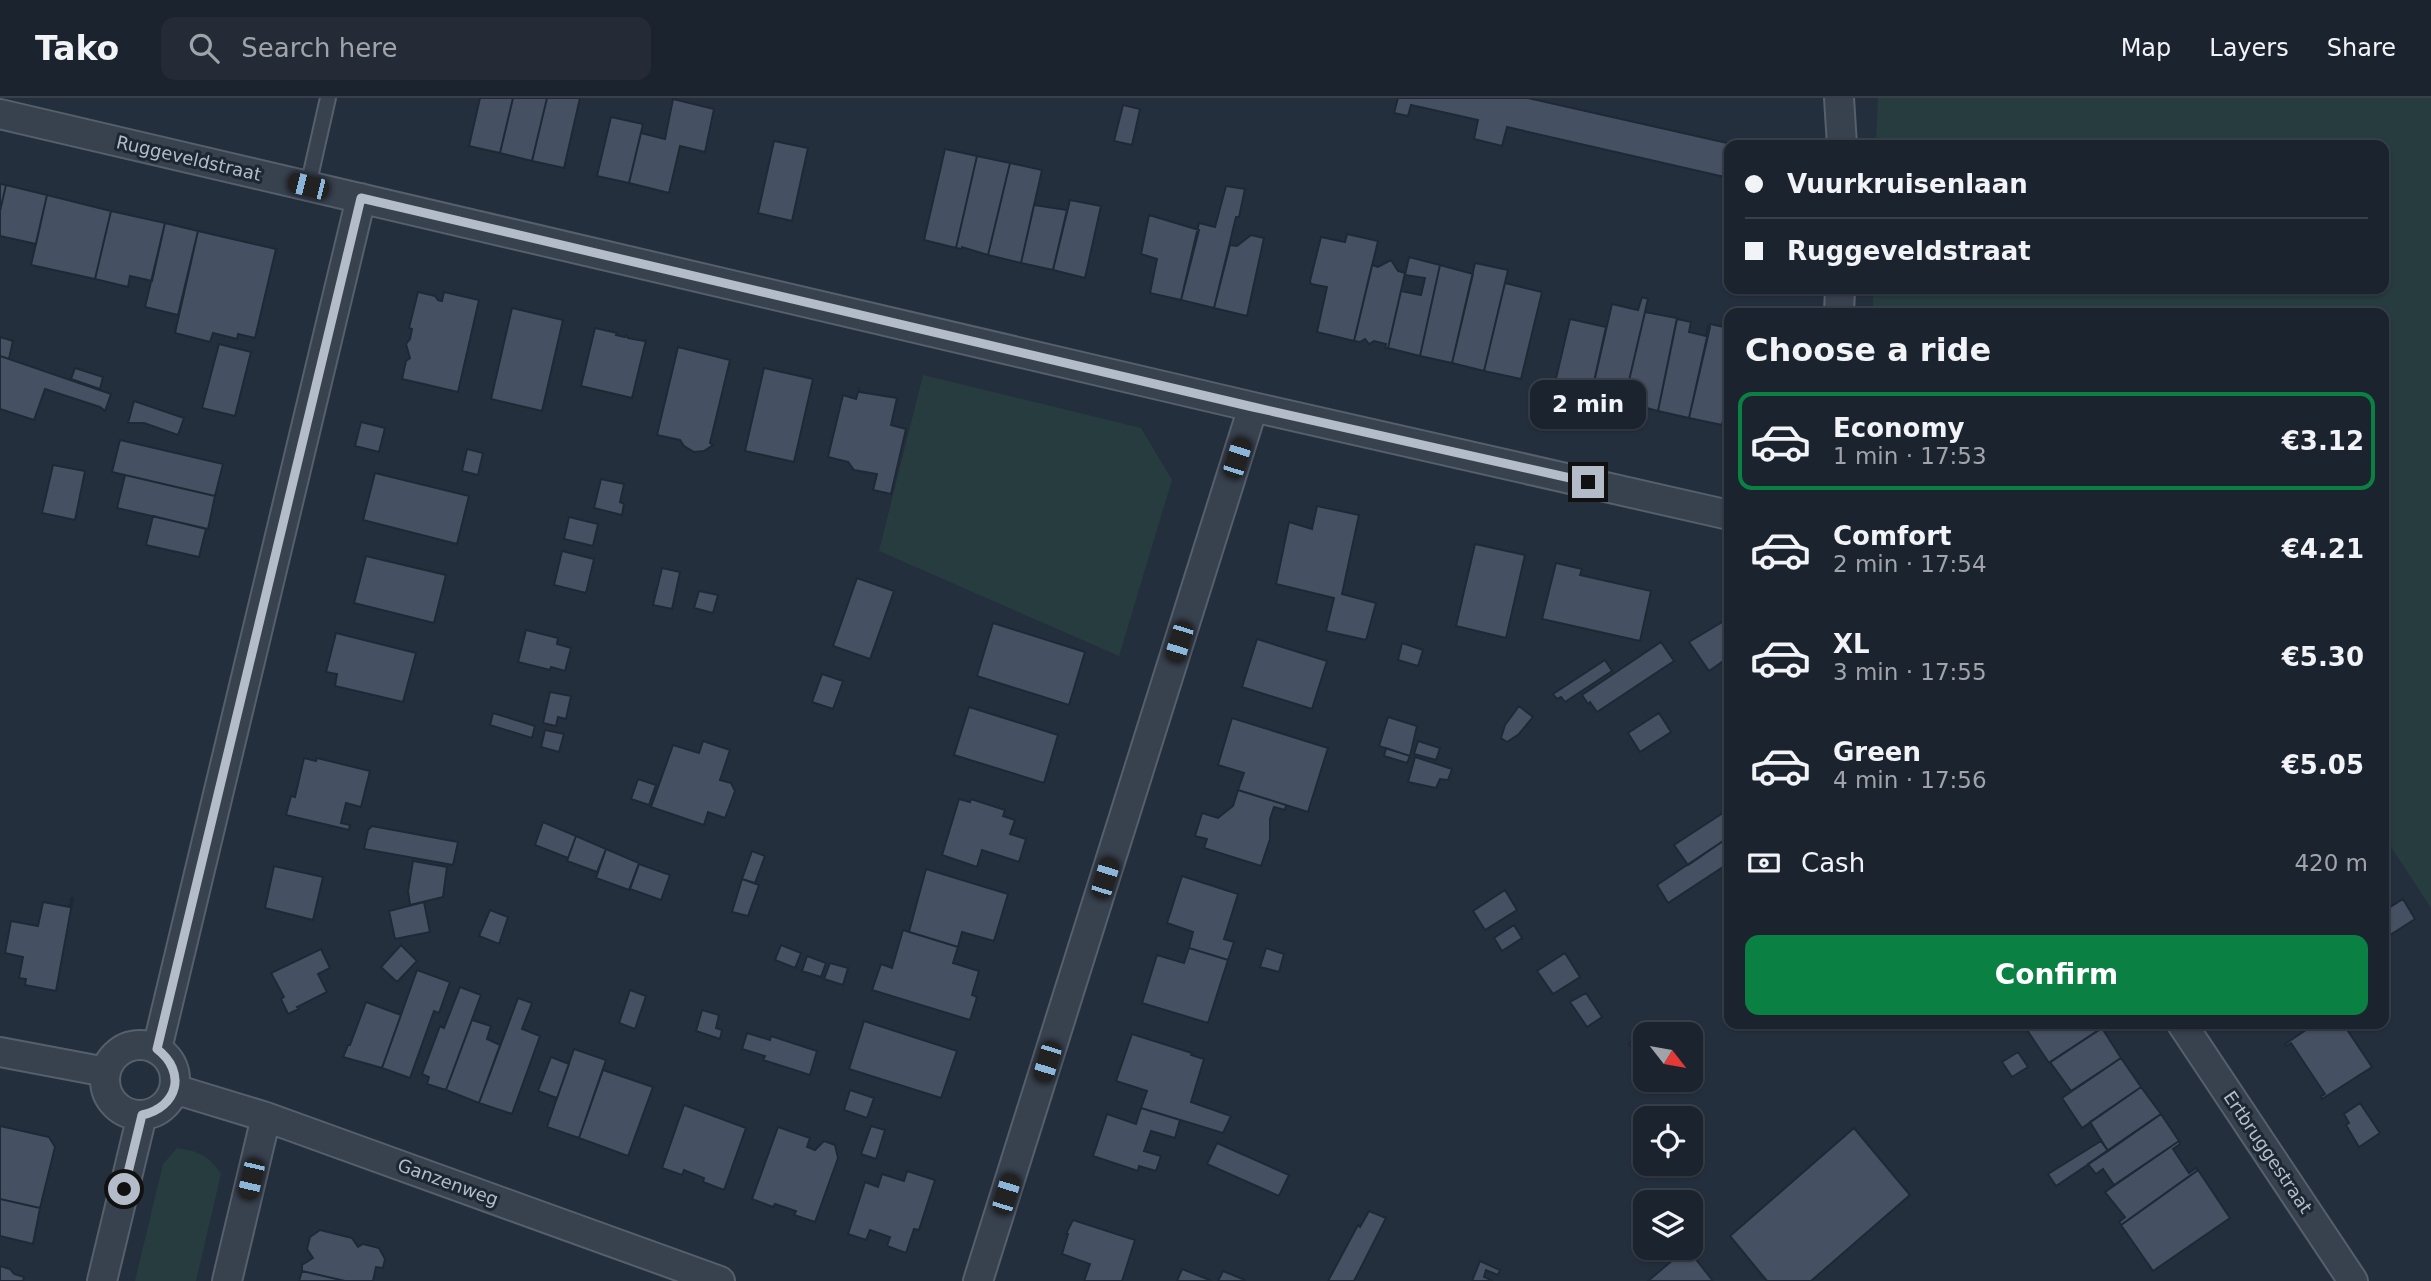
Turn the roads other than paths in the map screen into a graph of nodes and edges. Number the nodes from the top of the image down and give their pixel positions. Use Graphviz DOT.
graph roads {
  1 [pos="328,98"];
  2 [pos="1839,98"];
  3 [pos="0,114"];
  4 [pos="1842,140"];
  5 [pos="308,186"];
  6 [pos="361,198"];
  7 [pos="1253,407"];
  8 [pos="1724,514"];
  9 [pos="2185,1029"];
  10 [pos="157,1049"];
  11 [pos="0,1052"];
  12 [pos="106,1072"];
  13 [pos="174,1088"];
  14 [pos="142,1115"];
  15 [pos="266,1117"];
  16 [pos="102,1281"];
  17 [pos="227,1281"];
  18 [pos="720,1281"];
  19 [pos="978,1281"];
  20 [pos="2353,1281"];
  1 -- 5 [label="lane"];
  2 -- 4 [label="street"];
  3 -- 5 [label="street, Ruggeveldstraat"];
  5 -- 6 [label="street, Ruggeveldstraat"];
  6 -- 7 [label="street, Ruggeveldstraat"];
  6 -- 10 [label="street"];
  7 -- 8 [label="street, Ruggeveldstraat"];
  7 -- 19 [label="street"];
  9 -- 20 [label="street, Ertbruggestraat"];
  10 -- 12 [label="street"];
  10 -- 13 [label="street"];
  11 -- 12 [label="street"];
  12 -- 14 [label="street"];
  13 -- 14 [label="street"];
  13 -- 15 [label="street, Ganzenweg"];
  14 -- 16 [label="street"];
  15 -- 17 [label="street"];
  15 -- 18 [label="street, Ganzenweg"];
}
